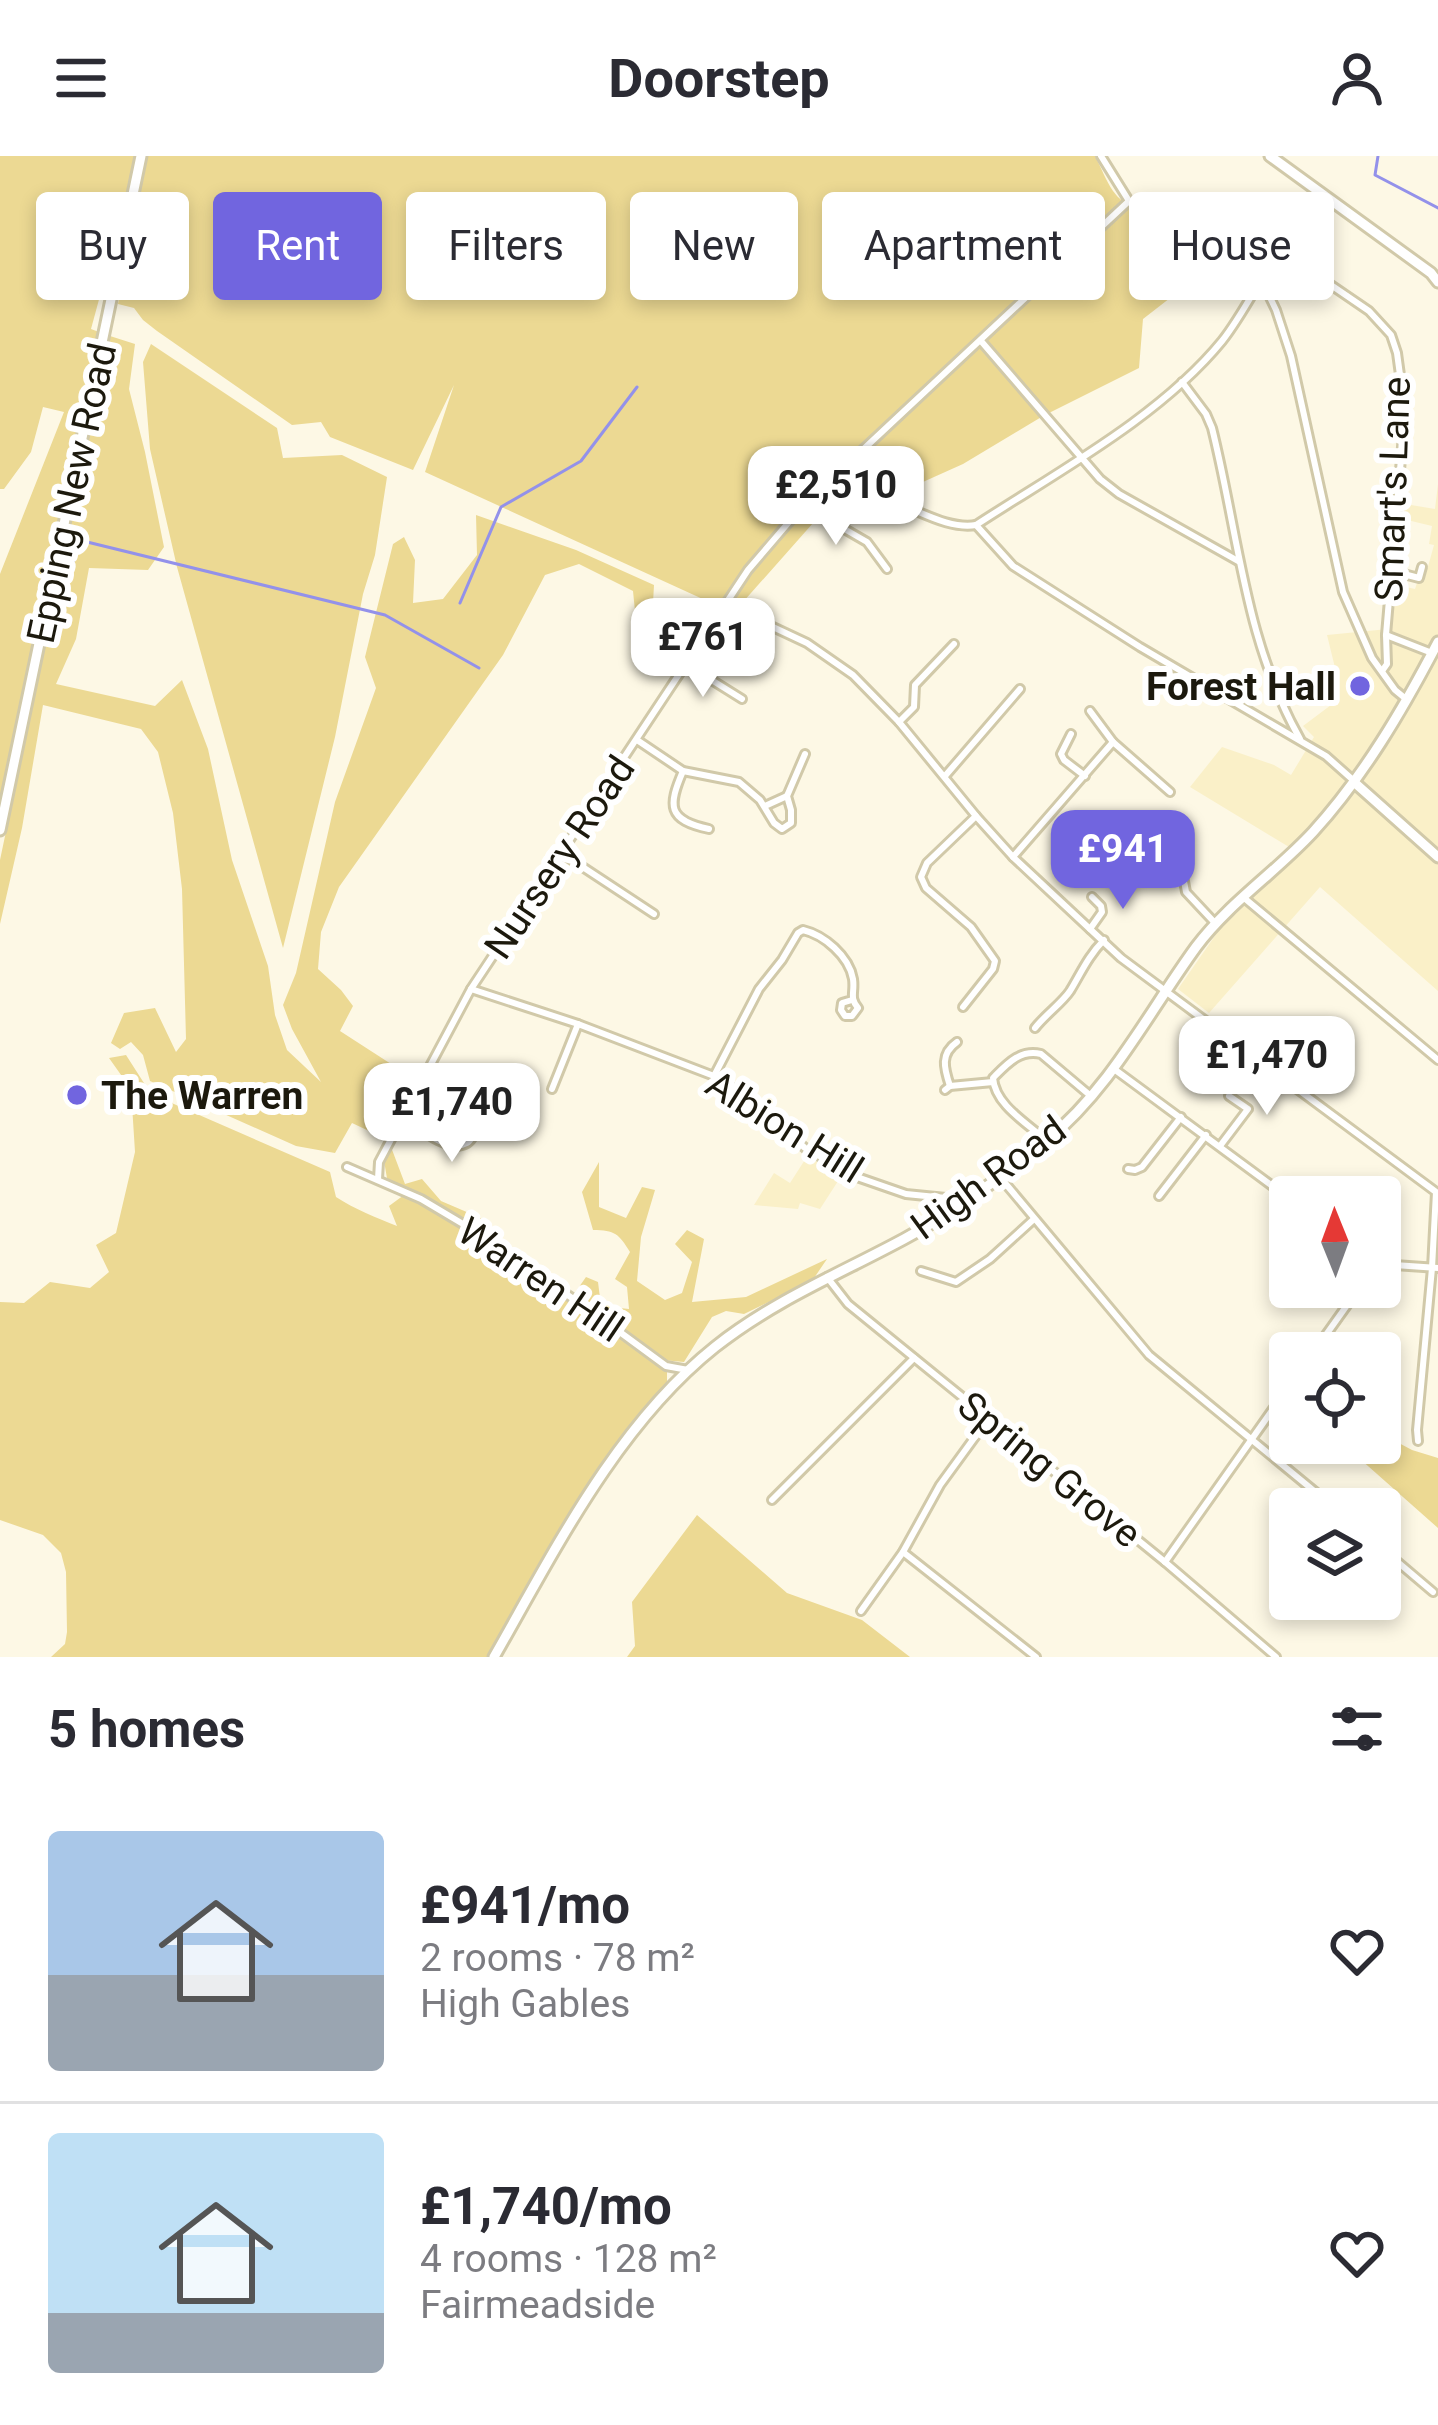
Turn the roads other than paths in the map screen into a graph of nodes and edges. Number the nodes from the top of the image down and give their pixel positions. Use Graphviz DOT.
graph roads {
  1 [pos="141,156"];
  2 [pos="1100,156"];
  3 [pos="1270,156"];
  4 [pos="1129,200"];
  5 [pos="1129,202"];
  6 [pos="1438,283"];
  7 [pos="1334,287"];
  8 [pos="1249,300"];
  9 [pos="1270,300"];
  10 [pos="981,341"];
  11 [pos="1182,382"];
  12 [pos="1079,457"];
  13 [pos="813,498"];
  14 [pos="902,505"];
  15 [pos="976,525"];
  16 [pos="1238,561"];
  17 [pos="1422,567"];
  18 [pos="887,569"];
  19 [pos="1392,571"];
  20 [pos="725,604"];
  21 [pos="1386,635"];
  22 [pos="954,644"];
  23 [pos="1435,648"];
  24 [pos="686,664"];
  25 [pos="1382,671"];
  26 [pos="1014,692"];
  27 [pos="1406,699"];
  28 [pos="742,700"];
  29 [pos="1090,711"];
  30 [pos="898,722"];
  31 [pos="1072,734"];
  32 [pos="637,740"];
  33 [pos="1301,740"];
  34 [pos="1113,742"];
  35 [pos="805,754"];
  36 [pos="683,771"];
  37 [pos="945,776"];
  38 [pos="1085,776"];
  39 [pos="1355,783"];
  40 [pos="1170,792"];
  41 [pos="787,796"];
  42 [pos="765,806"];
  43 [pos="976,816"];
  44 [pos="709,829"];
  45 [pos="0,830"];
  46 [pos="563,854"];
  47 [pos="1013,857"];
  48 [pos="1438,857"];
  49 [pos="1154,858"];
  50 [pos="1244,897"];
  51 [pos="1093,898"];
  52 [pos="654,914"];
  53 [pos="1216,924"];
  54 [pos="1090,929"];
  55 [pos="1104,940"];
  56 [pos="472,988"];
  57 [pos="1167,992"];
  58 [pos="852,1000"];
  59 [pos="963,1007"];
  60 [pos="578,1024"];
  61 [pos="1035,1028"];
  62 [pos="957,1042"];
  63 [pos="1438,1060"];
  64 [pos="1114,1068"];
  65 [pos="714,1076"];
  66 [pos="993,1082"];
  67 [pos="552,1089"];
  68 [pos="1092,1096"];
  69 [pos="1229,1096"];
  70 [pos="404,1117"];
  71 [pos="482,1117"];
  72 [pos="1181,1117"];
  73 [pos="1205,1135"];
  74 [pos="1046,1141"];
  75 [pos="1220,1146"];
  76 [pos="347,1167"];
  77 [pos="1128,1169"];
  78 [pos="1000,1177"];
  79 [pos="378,1178"];
  80 [pos="1269,1182"];
  81 [pos="1159,1196"];
  82 [pos="966,1199"];
  83 [pos="1034,1219"];
  84 [pos="1435,1257"];
  85 [pos="1401,1266"];
  86 [pos="1435,1268"];
  87 [pos="921,1271"];
  88 [pos="827,1277"];
  89 [pos="914,1358"];
  90 [pos="666,1366"];
  91 [pos="688,1370"];
  92 [pos="674,1382"];
  93 [pos="1269,1414"];
  94 [pos="988,1419"];
  95 [pos="1252,1438"];
  96 [pos="1418,1441"];
  97 [pos="1311,1488"];
  98 [pos="772,1500"];
  99 [pos="903,1552"];
  100 [pos="1165,1562"];
  101 [pos="1401,1565"];
  102 [pos="1433,1592"];
  103 [pos="861,1611"];
  104 [pos="494,1657"];
  105 [pos="1036,1657"];
  106 [pos="1276,1657"];
  1 -- 45 [label="main road, Epping New Road"];
  2 -- 4 [label="street"];
  3 -- 6 [label="main road"];
  5 -- 10 [label="street, Nursery Road"];
  7 -- 19 [label="street, Smart's Lane"];
  8 -- 11 [label="street"];
  9 -- 25 [label="street"];
  10 -- 12 [label="street"];
  10 -- 13 [label="street, Nursery Road"];
  11 -- 12 [label="street"];
  11 -- 16 [label="street"];
  12 -- 15 [label="street"];
  12 -- 16 [label="street"];
  13 -- 18 [label="street"];
  13 -- 20 [label="street, Nursery Road"];
  14 -- 15 [label="street"];
  15 -- 33 [label="street"];
  16 -- 33 [label="street"];
  17 -- 19 [label="street"];
  19 -- 21 [label="street, Smart's Lane"];
  20 -- 24 [label="street, Nursery Road"];
  20 -- 30 [label="street"];
  21 -- 23 [label="street"];
  21 -- 25 [label="street, Smart's Lane"];
  22 -- 30 [label="street"];
  23 -- 27 [label="main road, High Road"];
  24 -- 28 [label="street"];
  24 -- 32 [label="street, Nursery Road"];
  25 -- 27 [label="street"];
  26 -- 37 [label="street"];
  27 -- 39 [label="main road, High Road"];
  29 -- 34 [label="street"];
  30 -- 37 [label="street"];
  31 -- 38 [label="street"];
  32 -- 36 [label="street"];
  32 -- 46 [label="street, Nursery Road"];
  33 -- 39 [label="street"];
  34 -- 38 [label="street"];
  34 -- 40 [label="street"];
  35 -- 41 [label="street"];
  36 -- 42 [label="street"];
  36 -- 44 [label="street"];
  37 -- 43 [label="street"];
  38 -- 47 [label="street"];
  39 -- 48 [label="main road"];
  39 -- 50 [label="main road, High Road"];
  41 -- 42 [label="street"];
  41 -- 42 [label="street"];
  43 -- 47 [label="street"];
  43 -- 59 [label="street"];
  46 -- 52 [label="street"];
  46 -- 56 [label="street, Nursery Road"];
  47 -- 54 [label="street"];
  49 -- 53 [label="street"];
  50 -- 53 [label="main road, High Road"];
  50 -- 63 [label="street"];
  51 -- 54 [label="street"];
  53 -- 57 [label="main road, High Road"];
  54 -- 55 [label="street"];
  55 -- 57 [label="street"];
  55 -- 61 [label="street"];
  56 -- 60 [label="street, Albion Hill"];
  56 -- 70 [label="street, Nursery Road"];
  57 -- 64 [label="main road, High Road"];
  57 -- 84 [label="street"];
  58 -- 65 [label="street"];
  60 -- 65 [label="street, Albion Hill"];
  60 -- 67 [label="street"];
  62 -- 66 [label="street"];
  64 -- 68 [label="main road, High Road"];
  64 -- 72 [label="street"];
  65 -- 82 [label="street, Albion Hill"];
  66 -- 68 [label="street"];
  66 -- 74 [label="street"];
  68 -- 74 [label="main road, High Road"];
  69 -- 75 [label="street"];
  70 -- 71 [label="street"];
  70 -- 79 [label="street, Nursery Road"];
  72 -- 73 [label="street"];
  72 -- 77 [label="street"];
  73 -- 75 [label="street"];
  73 -- 81 [label="street"];
  74 -- 78 [label="main road, High Road"];
  75 -- 80 [label="street"];
  76 -- 79 [label="street, Warren Hill"];
  78 -- 82 [label="main road, High Road"];
  78 -- 83 [label="street"];
  79 -- 90 [label="street, Warren Hill"];
  82 -- 88 [label="main road, High Road"];
  83 -- 87 [label="street"];
  83 -- 95 [label="street"];
  84 -- 86 [label="street"];
  85 -- 86 [label="street"];
  86 -- 96 [label="street"];
  88 -- 89 [label="street, Spring Grove"];
  88 -- 91 [label="main road, High Road"];
  89 -- 94 [label="street, Spring Grove"];
  89 -- 98 [label="street"];
  90 -- 91 [label="street, Warren Hill"];
  90 -- 92 [label="street, Warren Hill"];
  91 -- 92 [label="main road, High Road"];
  92 -- 104 [label="main road, High Road"];
  93 -- 95 [label="street"];
  94 -- 99 [label="street"];
  94 -- 100 [label="street, Spring Grove"];
  95 -- 97 [label="street"];
  95 -- 100 [label="street"];
  99 -- 103 [label="street"];
  99 -- 105 [label="street"];
  100 -- 106 [label="street, Spring Grove"];
  101 -- 102 [label="street"];
}
